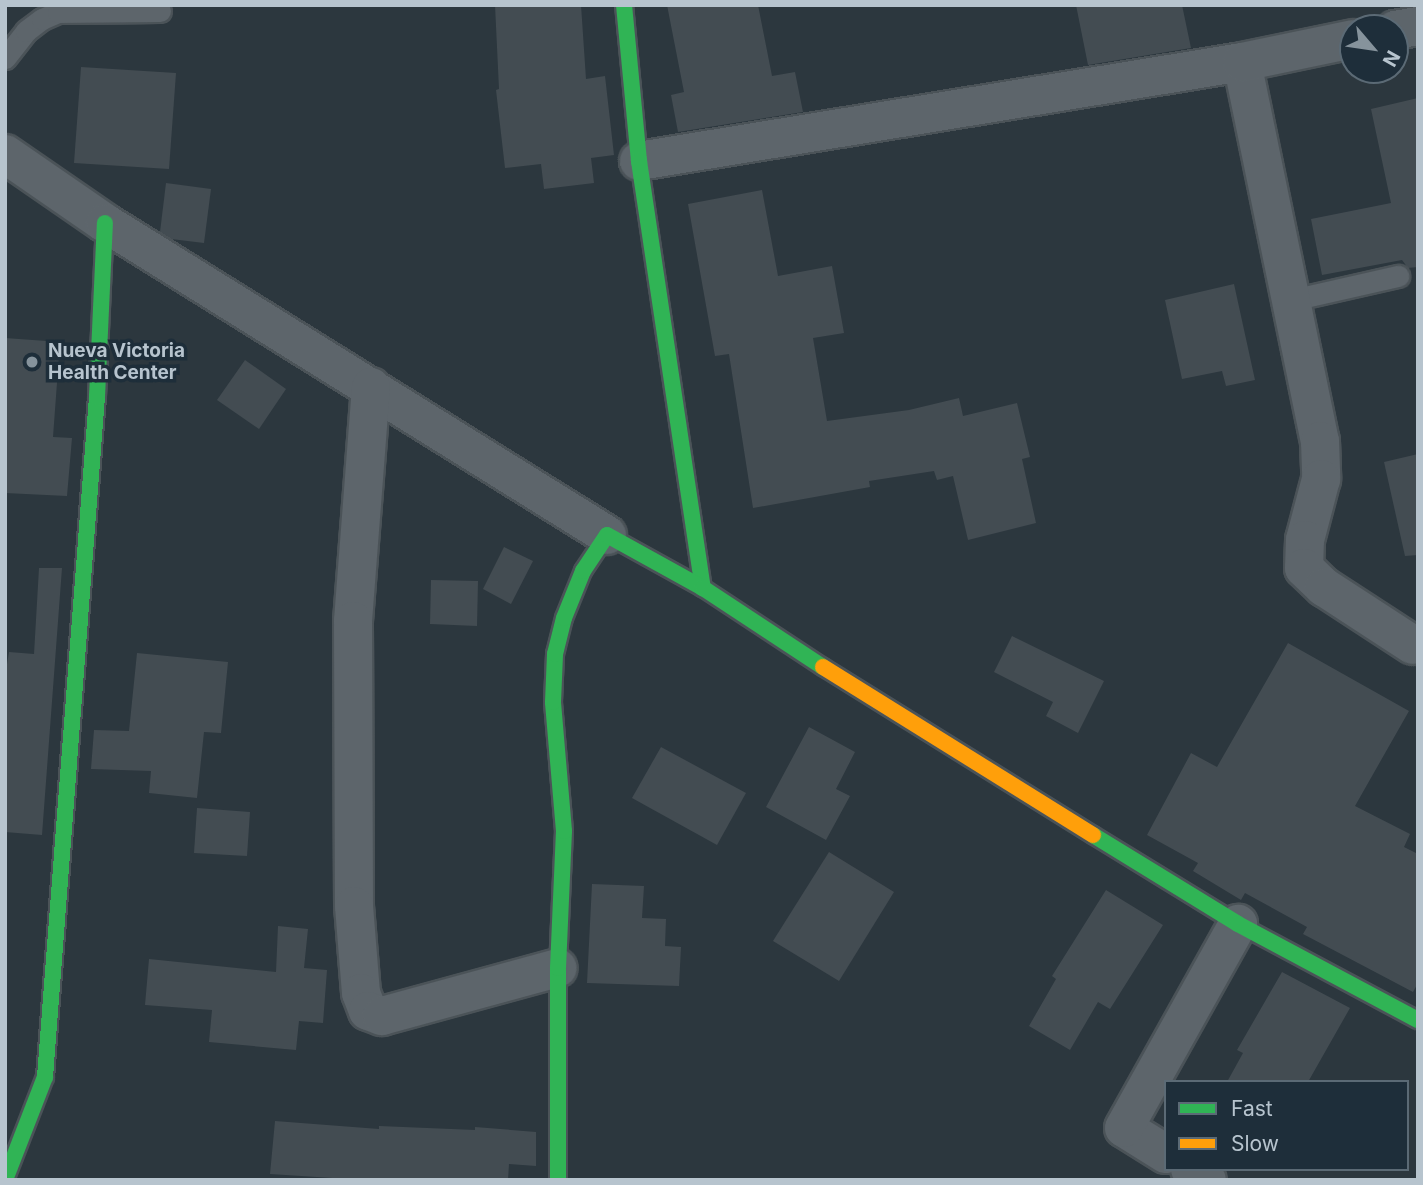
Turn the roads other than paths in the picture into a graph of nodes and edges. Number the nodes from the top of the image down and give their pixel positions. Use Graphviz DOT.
graph roads {
  1 [pos="624,5"];
  2 [pos="160,11"];
  3 [pos="1339,42"];
  4 [pos="5,58"];
  5 [pos="1242,62"];
  6 [pos="5,154"];
  7 [pos="639,161"];
  8 [pos="105,223"];
  9 [pos="1398,276"];
  10 [pos="1292,300"];
  11 [pos="371,387"];
  12 [pos="607,535"];
  13 [pos="703,588"];
  14 [pos="1413,645"];
  15 [pos="1238,924"];
  16 [pos="558,968"];
  17 [pos="1418,1020"];
  18 [pos="1164,1153"];
  19 [pos="5,1180"];
  20 [pos="558,1180"];
  1 -- 7 [label="street"];
  2 -- 4 [label="lane"];
  3 -- 5 [label="street"];
  5 -- 7 [label="street"];
  5 -- 10 [label="street"];
  6 -- 8 [label="street"];
  7 -- 13 [label="street"];
  8 -- 11 [label="street"];
  8 -- 19 [label="street"];
  9 -- 10 [label="lane"];
  10 -- 14 [label="street"];
  11 -- 12 [label="street"];
  11 -- 16 [label="street"];
  12 -- 13 [label="street"];
  12 -- 16 [label="street"];
  13 -- 15 [label="street"];
  15 -- 17 [label="street"];
  15 -- 18 [label="street"];
  16 -- 20 [label="street"];
}
